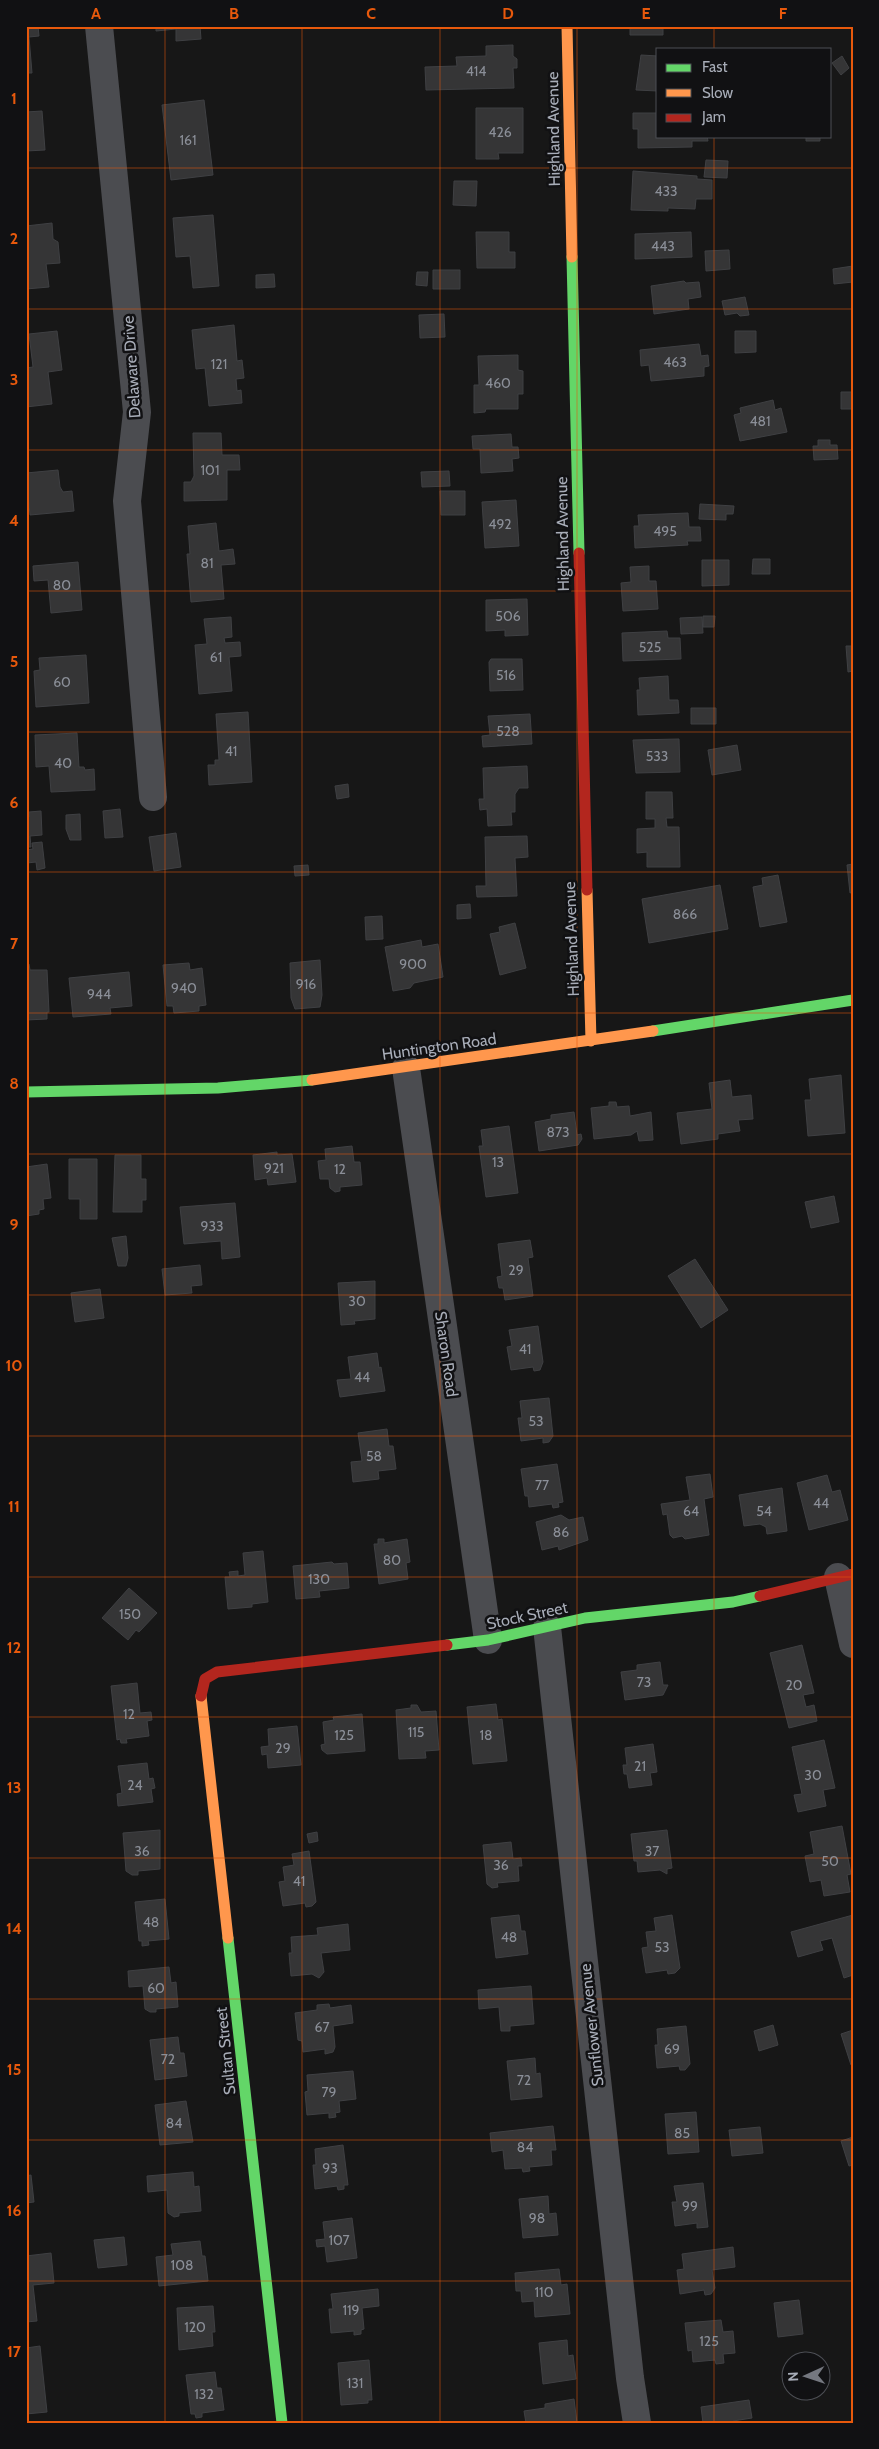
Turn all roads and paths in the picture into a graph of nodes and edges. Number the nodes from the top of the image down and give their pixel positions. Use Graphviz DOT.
graph roads {
  1 [pos="99,26"];
  2 [pos="567,26"];
  3 [pos="153,797"];
  4 [pos="853,1000"];
  5 [pos="591,1041"];
  6 [pos="406,1068"];
  7 [pos="26,1092"];
  8 [pos="845,1576"];
  9 [pos="547,1627"];
  10 [pos="488,1640"];
  11 [pos="853,1644"];
  12 [pos="206,1677"];
  13 [pos="282,2423"];
  14 [pos="638,2423"];
  1 -- 3 [label="street, Delaware Drive"];
  2 -- 5 [label="street, Highland Avenue"];
  4 -- 5 [label="street, Huntington Road"];
  5 -- 6 [label="street, Huntington Road"];
  6 -- 7 [label="street, Huntington Road"];
  6 -- 10 [label="street, Sharon Road"];
  8 -- 9 [label="street, Stock Street"];
  8 -- 11 [label="street"];
  9 -- 10 [label="street, Stock Street"];
  9 -- 14 [label="street, Sunflower Avenue"];
  10 -- 12 [label="street, Stock Street"];
  12 -- 13 [label="street, Sultan Street"];
}
